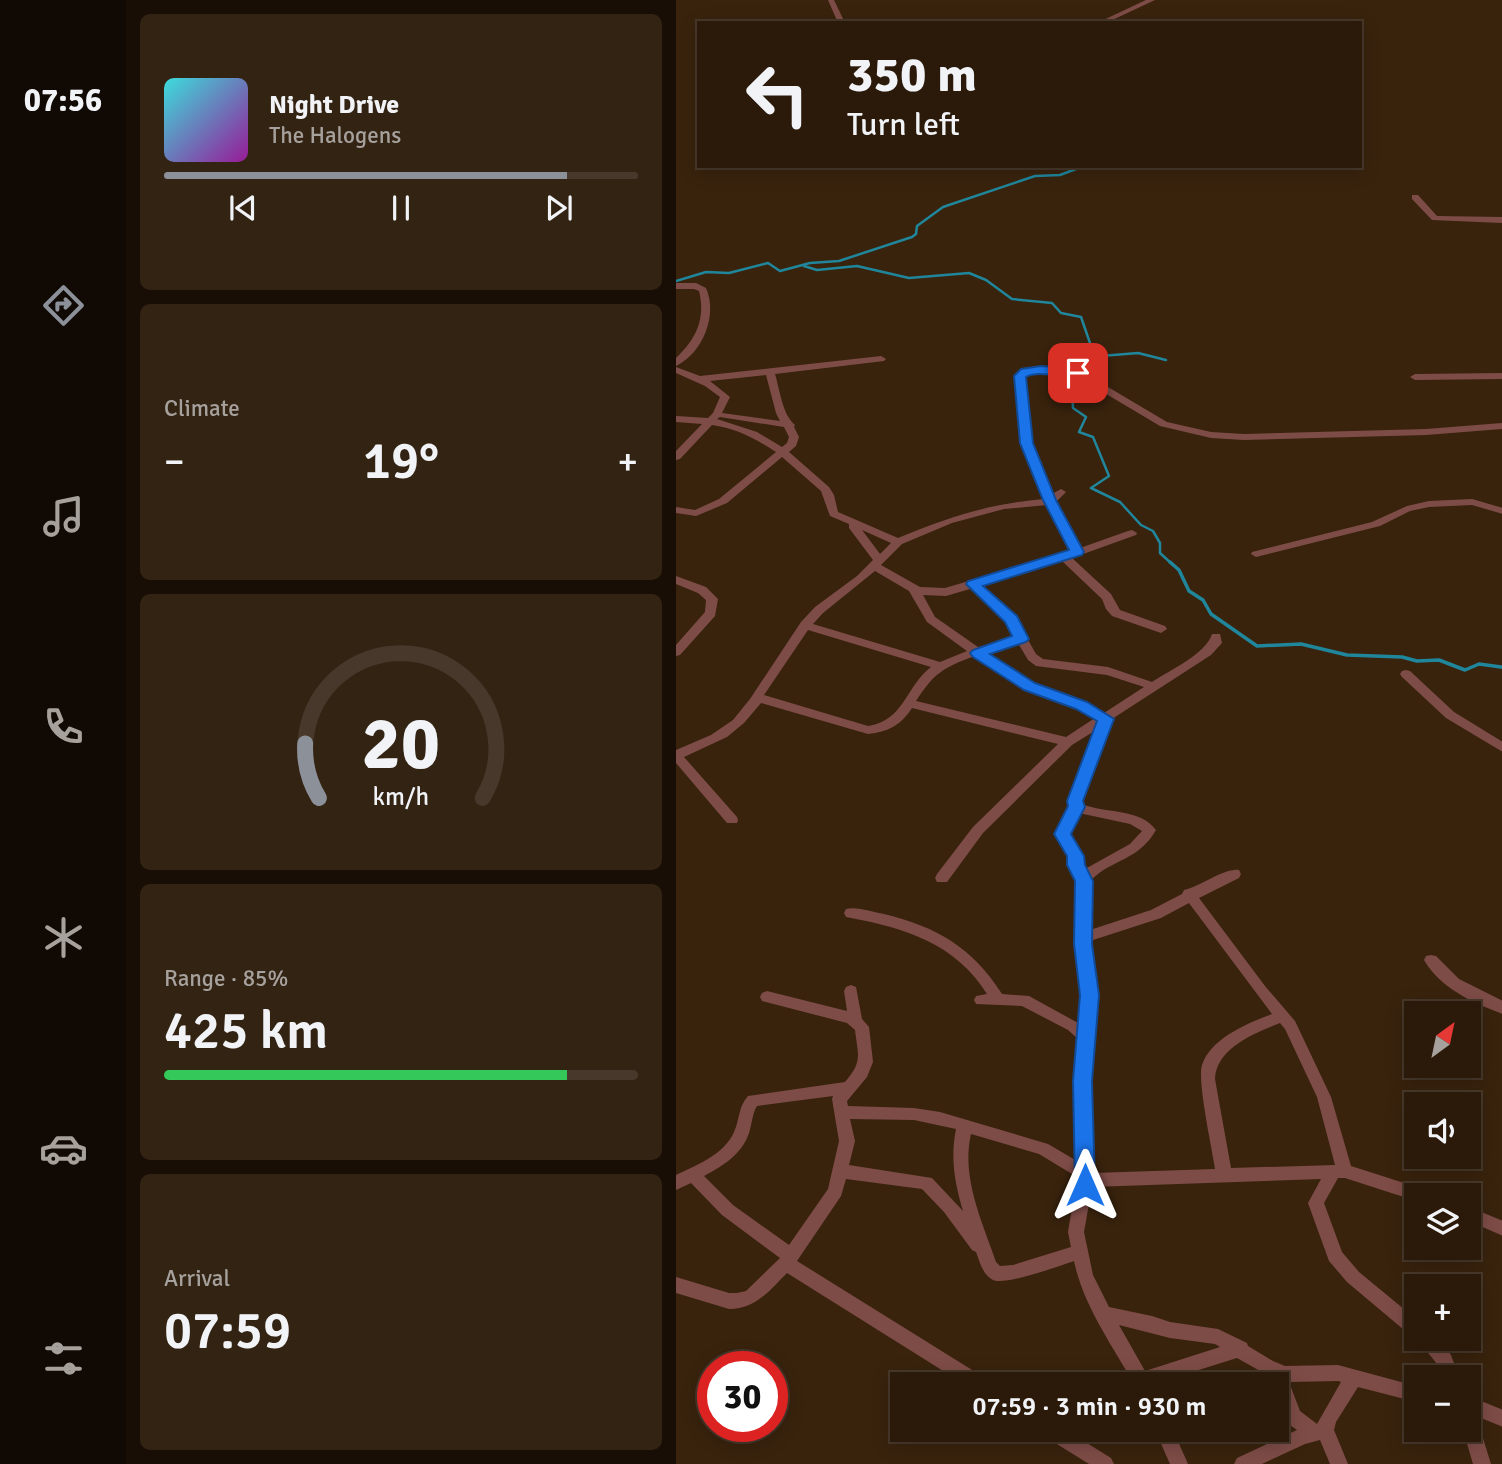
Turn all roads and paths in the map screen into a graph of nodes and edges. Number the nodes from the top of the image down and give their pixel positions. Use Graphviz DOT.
graph roads {
  1 [pos="831,0"];
  2 [pos="1152,0"];
  3 [pos="841,21"];
  4 [pos="1105,21"];
  5 [pos="1415,197"];
  6 [pos="1503,220"];
  7 [pos="676,286"];
  8 [pos="881,359"];
  9 [pos="677,370"];
  10 [pos="770,372"];
  11 [pos="1415,377"];
  12 [pos="700,379"];
  13 [pos="1501,379"];
  14 [pos="714,417"];
  15 [pos="676,419"];
  16 [pos="790,425"];
  17 [pos="1501,429"];
  18 [pos="784,453"];
  19 [pos="676,457"];
  20 [pos="1061,492"];
  21 [pos="1050,500"];
  22 [pos="676,510"];
  23 [pos="1503,511"];
  24 [pos="852,524"];
  25 [pos="1132,533"];
  26 [pos="898,541"];
  27 [pos="1077,552"];
  28 [pos="1256,554"];
  29 [pos="1064,557"];
  30 [pos="876,562"];
  31 [pos="676,580"];
  32 [pos="973,584"];
  33 [pos="914,589"];
  34 [pos="805,625"];
  35 [pos="1161,629"];
  36 [pos="1216,637"];
  37 [pos="1021,639"];
  38 [pos="676,652"];
  39 [pos="978,653"];
  40 [pos="938,665"];
  41 [pos="1406,674"];
  42 [pos="1155,687"];
  43 [pos="755,700"];
  44 [pos="909,704"];
  45 [pos="1106,719"];
  46 [pos="1068,742"];
  47 [pos="1503,747"];
  48 [pos="1077,807"];
  49 [pos="732,820"];
  50 [pos="1234,874"];
  51 [pos="942,878"];
  52 [pos="1084,881"];
  53 [pos="1189,894"];
  54 [pos="851,913"];
  55 [pos="1083,937"];
  56 [pos="1431,960"];
  57 [pos="850,990"];
  58 [pos="767,997"];
  59 [pos="997,999"];
  60 [pos="981,1000"];
  61 [pos="1503,1008"];
  62 [pos="1284,1016"];
  63 [pos="855,1019"];
  64 [pos="1084,1036"];
  65 [pos="848,1087"];
  66 [pos="842,1112"];
  67 [pos="965,1125"];
  68 [pos="840,1171"];
  69 [pos="1340,1171"];
  70 [pos="693,1174"];
  71 [pos="1224,1175"];
  72 [pos="1085,1177"];
  73 [pos="676,1183"];
  74 [pos="1404,1190"];
  75 [pos="1481,1219"];
  76 [pos="1503,1228"];
  77 [pos="985,1252"];
  78 [pos="1080,1252"];
  79 [pos="789,1260"];
  80 [pos="676,1285"];
  81 [pos="1103,1314"];
  82 [pos="1404,1319"];
  83 [pos="1241,1349"];
  84 [pos="1276,1371"];
  85 [pos="961,1372"];
  86 [pos="1136,1372"];
  87 [pos="1172,1372"];
  88 [pos="1354,1377"];
  89 [pos="1404,1391"];
  90 [pos="1481,1409"];
  91 [pos="1503,1419"];
  92 [pos="1320,1431"];
  93 [pos="1069,1442"];
  94 [pos="1169,1442"];
  95 [pos="1476,1442"];
  96 [pos="1105,1464"];
  97 [pos="1179,1464"];
  98 [pos="1243,1464"];
  99 [pos="1339,1464"];
  100 [pos="1482,1464"];
  1 -- 3 [label="street"];
  2 -- 4 [label="street"];
  5 -- 6 [label="street"];
  7 -- 9 [label="street"];
  8 -- 10 [label="street"];
  9 -- 12 [label="street"];
  10 -- 12 [label="street"];
  10 -- 16 [label="street"];
  11 -- 13 [label="street"];
  12 -- 14 [label="street"];
  14 -- 15 [label="street"];
  14 -- 16 [label="street"];
  14 -- 18 [label="street"];
  14 -- 19 [label="street"];
  16 -- 18 [label="street"];
  17 -- 21 [label="street"];
  18 -- 22 [label="street"];
  18 -- 24 [label="street"];
  20 -- 21 [label="street"];
  21 -- 26 [label="street"];
  21 -- 27 [label="street"];
  23 -- 28 [label="street"];
  24 -- 26 [label="street"];
  24 -- 30 [label="street"];
  25 -- 27 [label="street"];
  26 -- 30 [label="street"];
  27 -- 29 [label="street"];
  29 -- 32 [label="street"];
  29 -- 35 [label="street"];
  30 -- 33 [label="street"];
  30 -- 34 [label="street"];
  31 -- 38 [label="street"];
  32 -- 33 [label="street"];
  32 -- 37 [label="street"];
  33 -- 39 [label="street"];
  34 -- 40 [label="street"];
  34 -- 43 [label="street"];
  36 -- 42 [label="street"];
  37 -- 39 [label="street"];
  37 -- 42 [label="street"];
  39 -- 40 [label="street"];
  39 -- 45 [label="street"];
  40 -- 44 [label="street"];
  41 -- 47 [label="street"];
  42 -- 45 [label="street"];
  43 -- 44 [label="street"];
  43 -- 49 [label="street"];
  44 -- 46 [label="street"];
  45 -- 46 [label="street"];
  45 -- 48 [label="street"];
  46 -- 51 [label="street"];
  48 -- 52 [label="street"];
  48 -- 52 [label="street"];
  50 -- 53 [label="street"];
  52 -- 55 [label="street"];
  53 -- 55 [label="street"];
  53 -- 62 [label="street"];
  54 -- 59 [label="street"];
  55 -- 64 [label="street"];
  56 -- 61 [label="street"];
  57 -- 63 [label="street"];
  58 -- 63 [label="street"];
  59 -- 60 [label="street"];
  59 -- 64 [label="street"];
  62 -- 69 [label="street"];
  62 -- 71 [label="street"];
  63 -- 65 [label="street"];
  64 -- 72 [label="street"];
  65 -- 66 [label="street"];
  65 -- 70 [label="street"];
  66 -- 67 [label="street"];
  66 -- 68 [label="street"];
  67 -- 72 [label="street"];
  67 -- 77 [label="street"];
  68 -- 77 [label="street"];
  68 -- 79 [label="street"];
  69 -- 71 [label="street"];
  69 -- 74 [label="street"];
  69 -- 82 [label="street"];
  70 -- 73 [label="street"];
  70 -- 79 [label="street"];
  71 -- 72 [label="street"];
  72 -- 78 [label="street"];
  75 -- 76 [label="street"];
  77 -- 78 [label="street"];
  78 -- 81 [label="street"];
  79 -- 80 [label="street"];
  79 -- 85 [label="street"];
  81 -- 83 [label="street"];
  81 -- 86 [label="street"];
  83 -- 84 [label="street"];
  83 -- 87 [label="street"];
  84 -- 88 [label="street"];
  84 -- 92 [label="street"];
  88 -- 89 [label="street"];
  88 -- 92 [label="street"];
  90 -- 91 [label="street"];
  92 -- 98 [label="street"];
  92 -- 99 [label="street"];
  93 -- 96 [label="street"];
  94 -- 97 [label="street"];
  95 -- 100 [label="street"];
}
